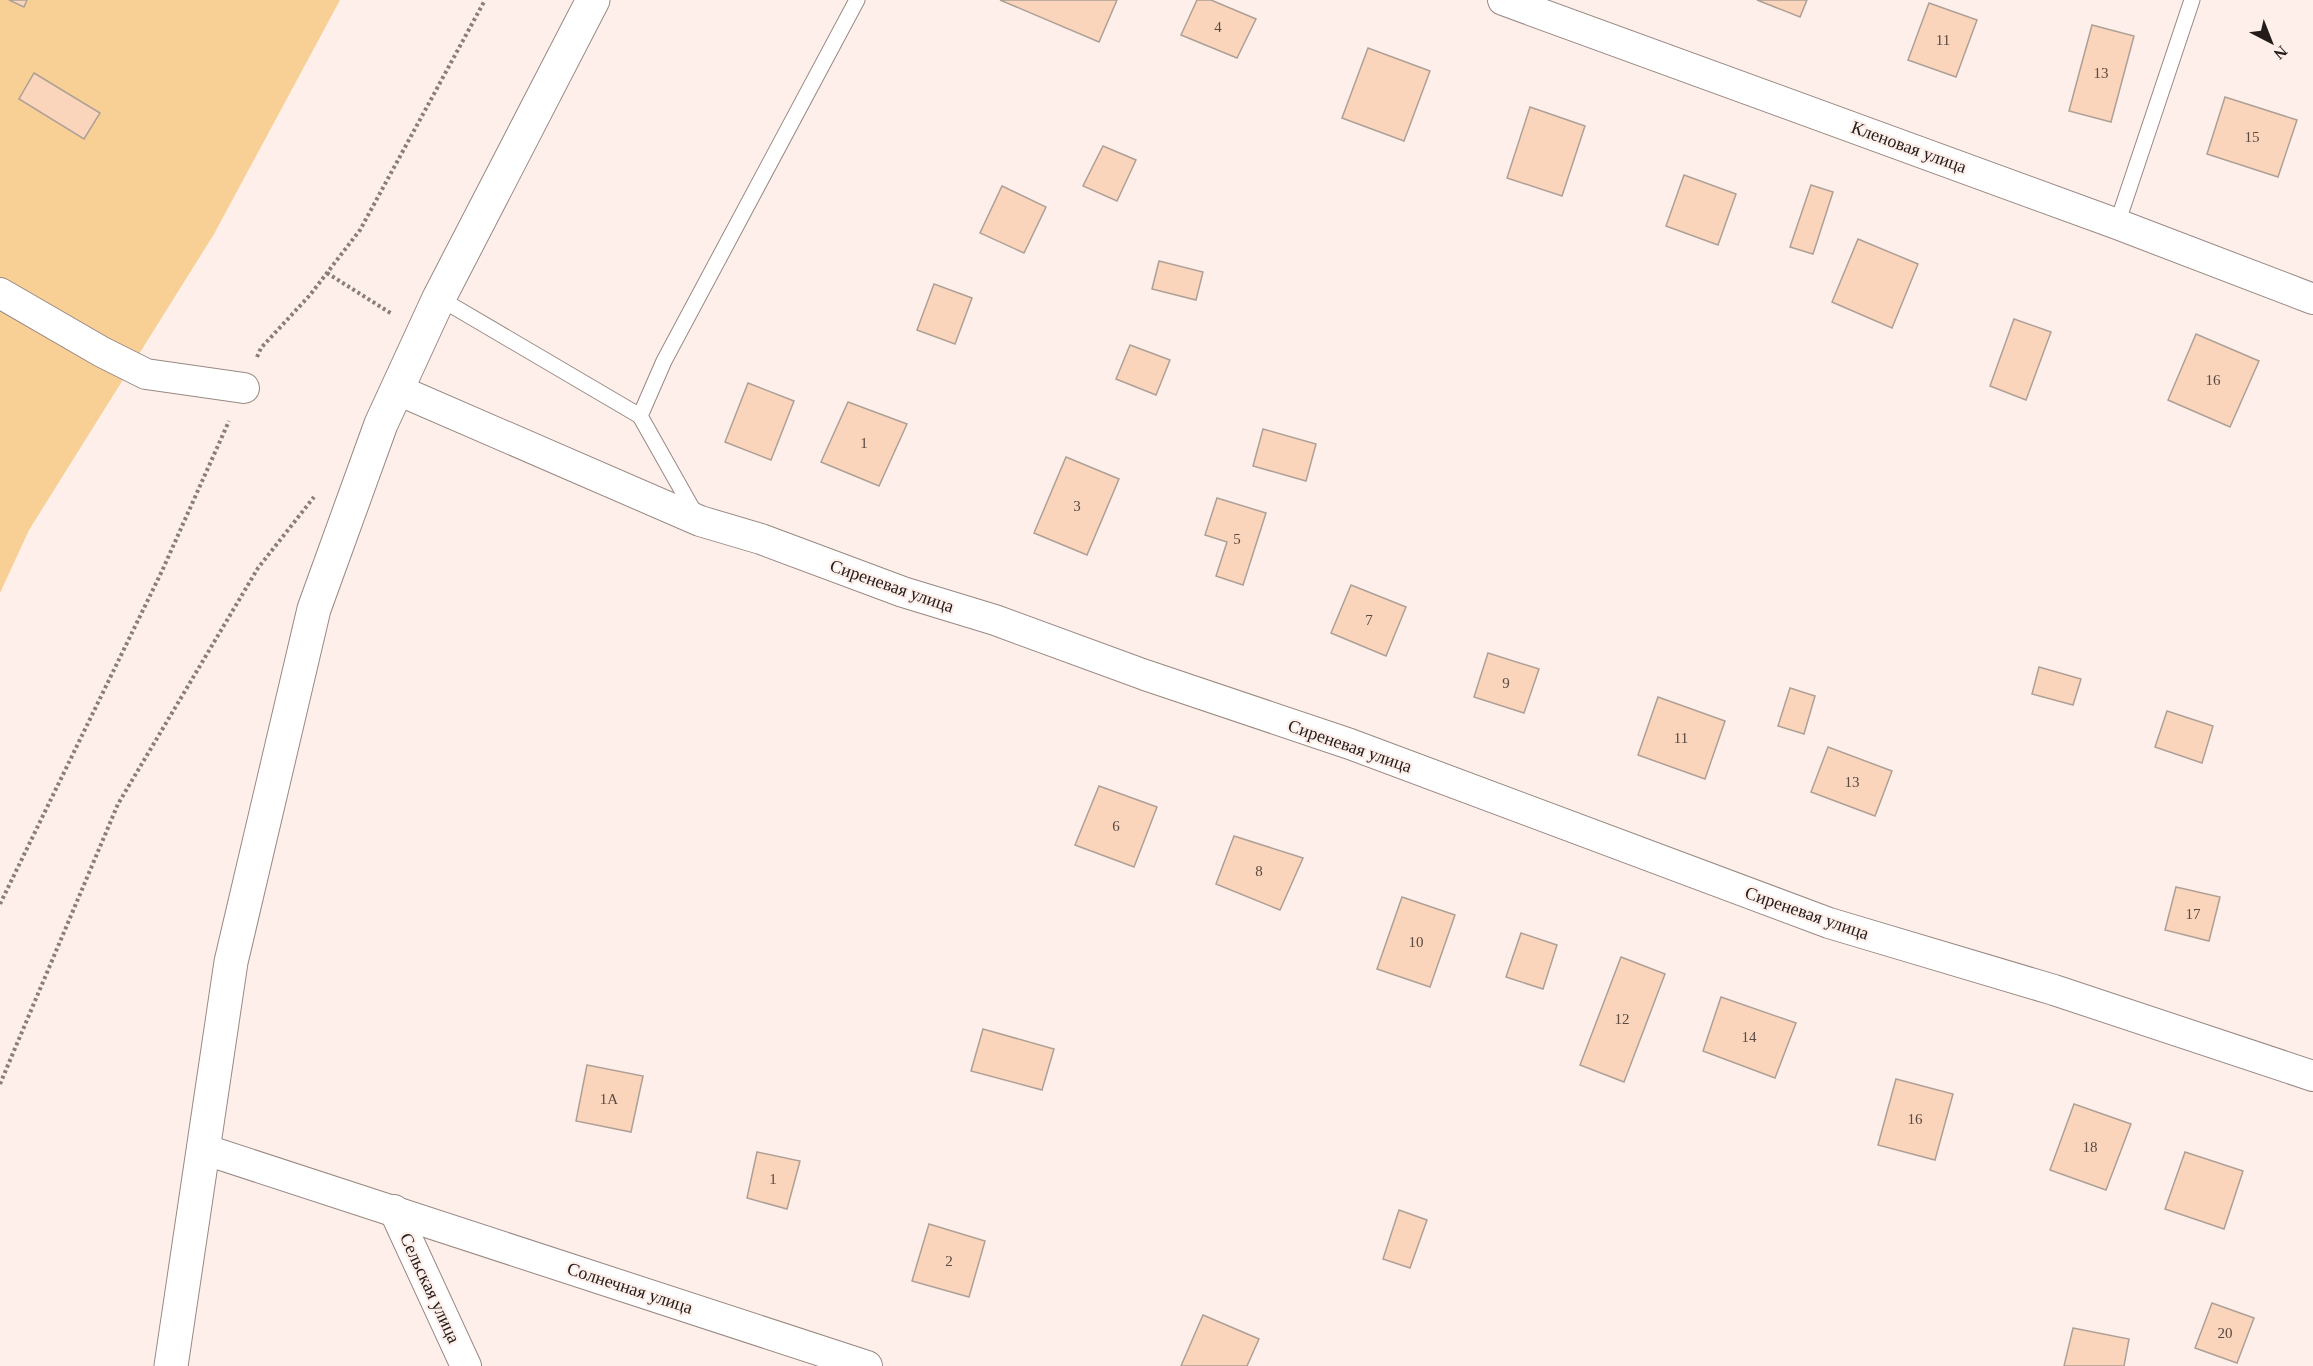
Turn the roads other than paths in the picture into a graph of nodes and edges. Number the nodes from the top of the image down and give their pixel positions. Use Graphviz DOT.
graph roads {
  1 [pos="593,0"];
  2 [pos="857,0"];
  3 [pos="1503,0"];
  4 [pos="2192,0"];
  5 [pos="2116,224"];
  6 [pos="0,294"];
  7 [pos="439,298"];
  8 [pos="2313,299"];
  9 [pos="244,388"];
  10 [pos="398,390"];
  11 [pos="640,416"];
  12 [pos="700,521"];
  13 [pos="2313,1076"];
  14 [pos="203,1149"];
  15 [pos="394,1210"];
  16 [pos="171,1366"];
  17 [pos="466,1366"];
  18 [pos="867,1366"];
  1 -- 7 [label="main road"];
  2 -- 11 [label="lane"];
  3 -- 5 [label="street, Кленовая улица"];
  4 -- 5 [label="lane"];
  5 -- 8 [label="street, Кленовая улица"];
  6 -- 9 [label="street"];
  7 -- 10 [label="main road"];
  7 -- 11 [label="lane"];
  10 -- 12 [label="street, Сиреневая улица"];
  10 -- 14 [label="main road"];
  11 -- 12 [label="lane"];
  12 -- 13 [label="street, Сиреневая улица"];
  14 -- 15 [label="street, Солнечная улица"];
  14 -- 16 [label="main road"];
  15 -- 17 [label="street, Сельская улица"];
  15 -- 18 [label="street, Солнечная улица"];
}
